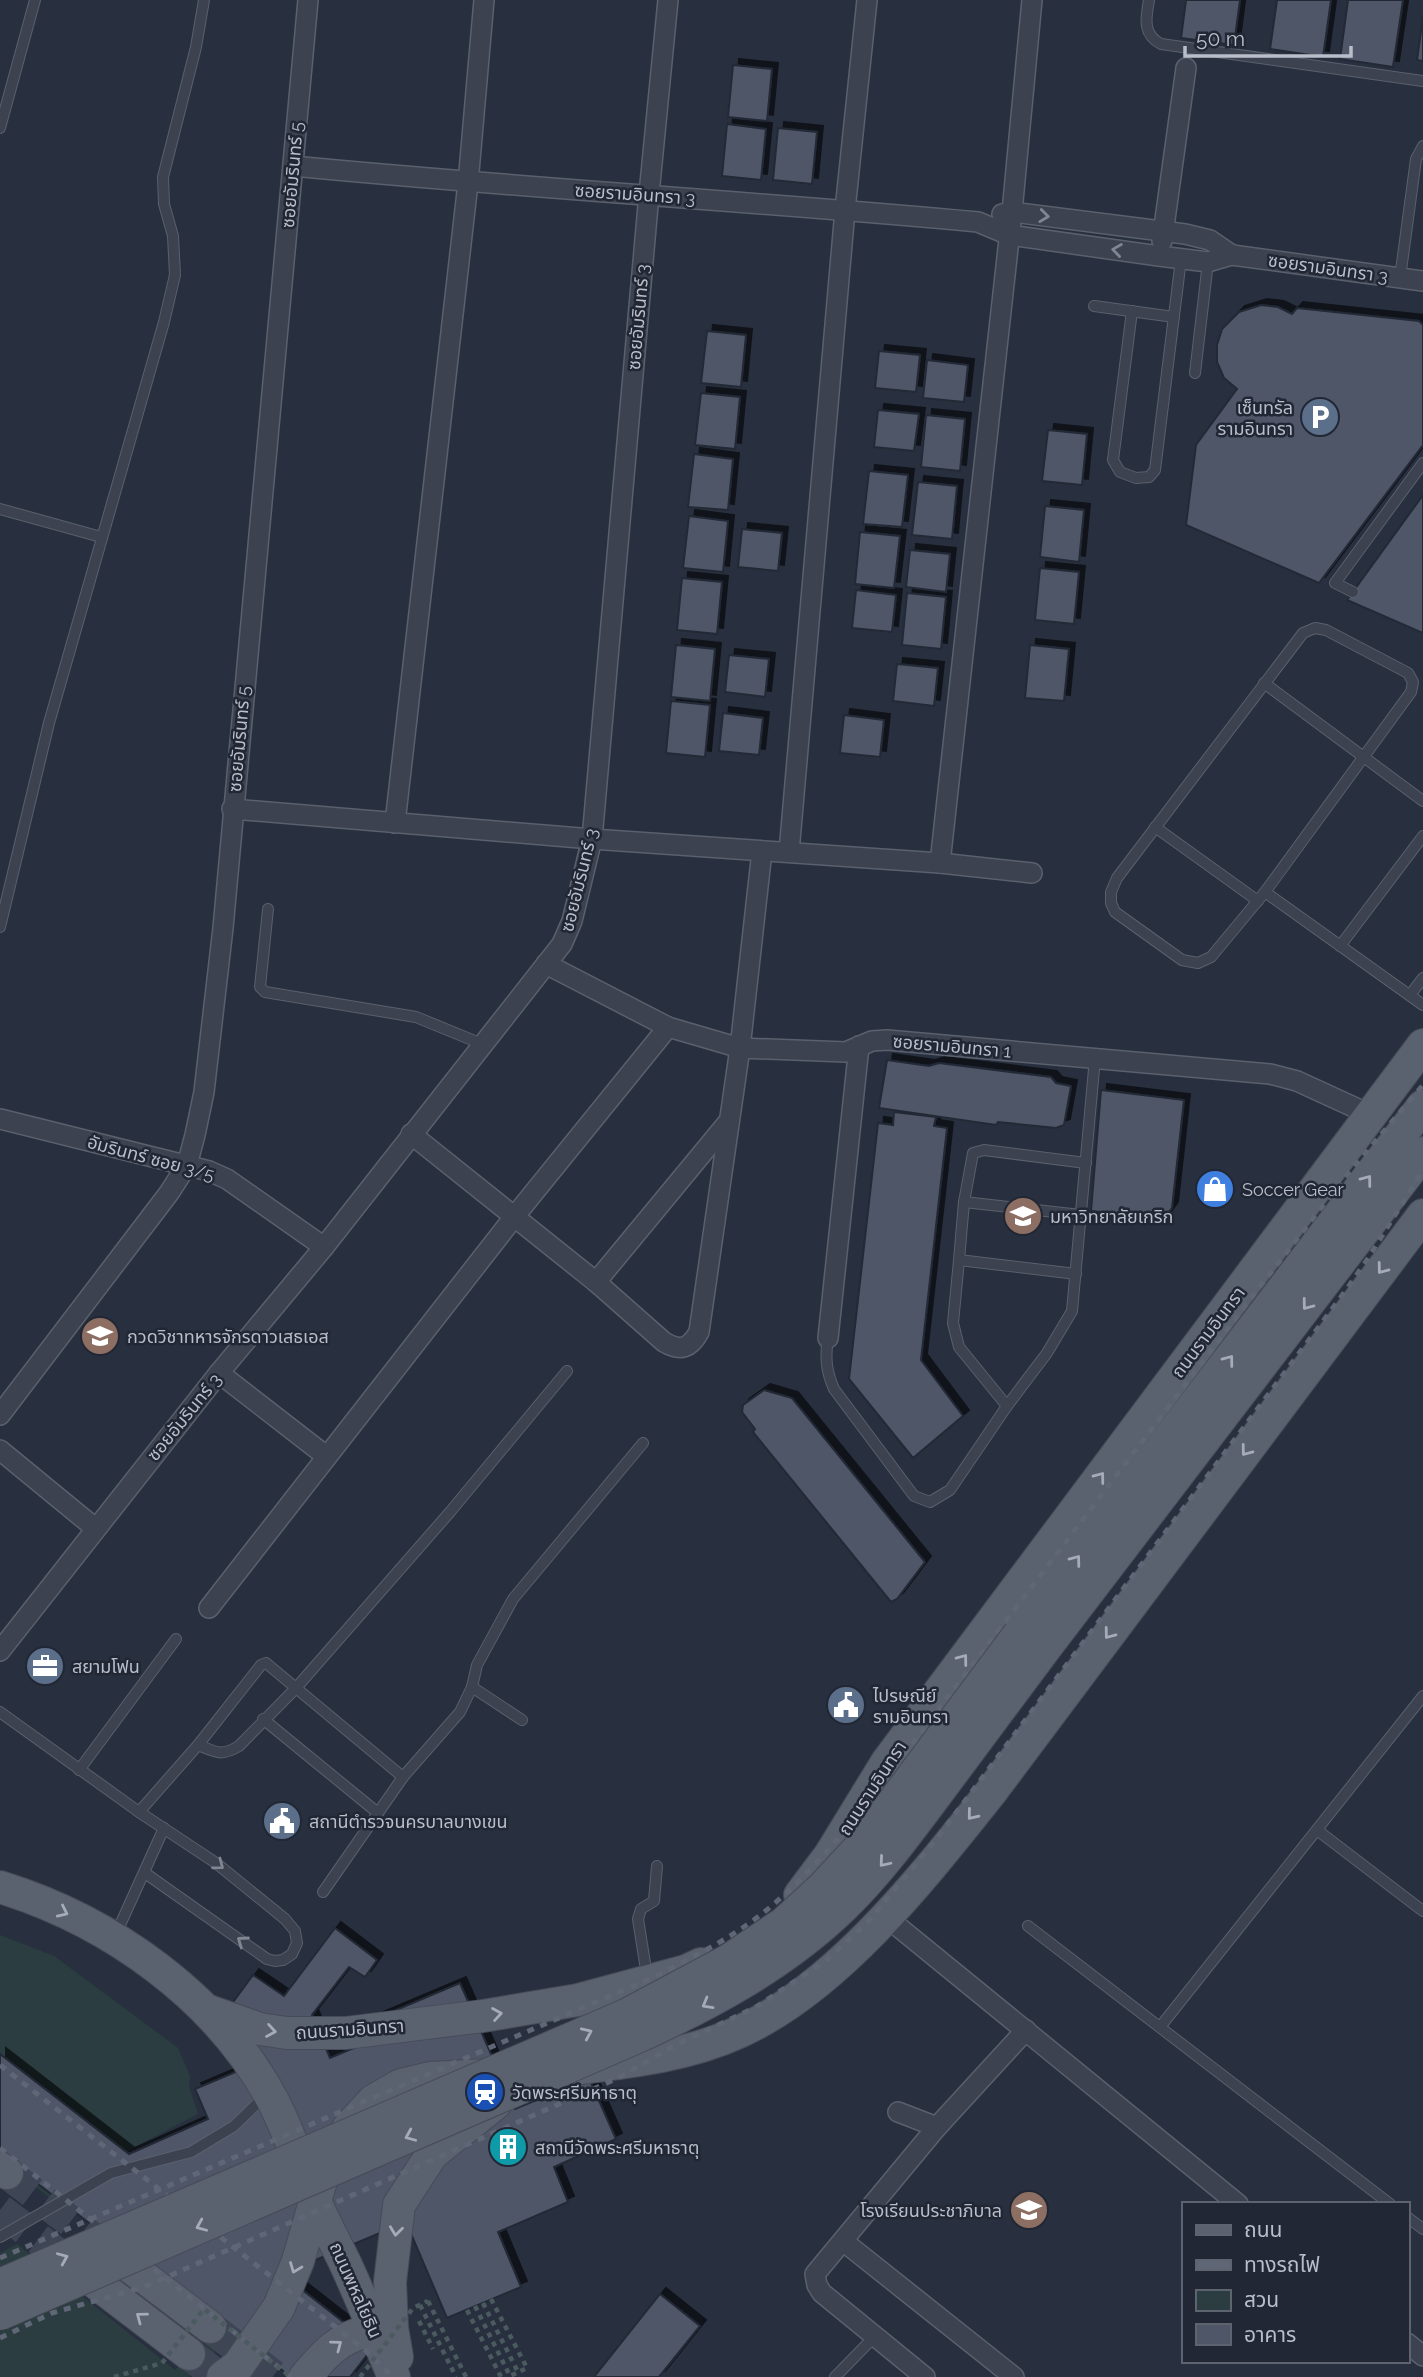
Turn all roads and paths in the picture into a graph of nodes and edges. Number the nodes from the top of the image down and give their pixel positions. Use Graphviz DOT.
graph roads {
  1 [pos="36,0"];
  2 [pos="204,0"];
  3 [pos="309,0"];
  4 [pos="484,0"];
  5 [pos="668,0"];
  6 [pos="867,0"];
  7 [pos="1032,0"];
  8 [pos="1149,0"];
  9 [pos="1186,68"];
  10 [pos="1423,82"];
  11 [pos="0,128"];
  12 [pos="1423,146"];
  13 [pos="293,166"];
  14 [pos="468,183"];
  15 [pos="649,194"];
  16 [pos="845,210"];
  17 [pos="1012,212"];
  18 [pos="978,222"];
  19 [pos="1163,231"];
  20 [pos="1009,235"];
  21 [pos="1232,255"];
  22 [pos="1159,256"];
  23 [pos="1181,259"];
  24 [pos="1208,262"];
  25 [pos="1400,278"];
  26 [pos="1423,281"];
  27 [pos="1094,306"];
  28 [pos="1132,311"];
  29 [pos="1174,317"];
  30 [pos="1195,373"];
  31 [pos="1423,463"];
  32 [pos="0,509"];
  33 [pos="102,537"];
  34 [pos="1353,592"];
  35 [pos="1264,683"];
  36 [pos="1364,758"];
  37 [pos="1423,802"];
  38 [pos="232,809"];
  39 [pos="395,823"];
  40 [pos="1155,827"];
  41 [pos="1423,836"];
  42 [pos="592,839"];
  43 [pos="762,851"];
  44 [pos="789,852"];
  45 [pos="940,863"];
  46 [pos="0,873"];
  47 [pos="1032,873"];
  48 [pos="13,876"];
  49 [pos="1265,892"];
  50 [pos="1258,901"];
  51 [pos="268,909"];
  52 [pos="0,927"];
  53 [pos="1340,946"];
  54 [pos="546,964"];
  55 [pos="1423,978"];
  56 [pos="1410,995"];
  57 [pos="1423,1005"];
  58 [pos="668,1027"];
  59 [pos="482,1044"];
  60 [pos="1423,1045"];
  61 [pos="859,1046"];
  62 [pos="740,1048"];
  63 [pos="1095,1058"];
  64 [pos="1423,1106"];
  65 [pos="1371,1115"];
  66 [pos="0,1119"];
  67 [pos="730,1120"];
  68 [pos="411,1134"];
  69 [pos="1423,1153"];
  70 [pos="1086,1163"];
  71 [pos="187,1165"];
  72 [pos="964,1202"];
  73 [pos="1081,1215"];
  74 [pos="1423,1215"];
  75 [pos="514,1217"];
  76 [pos="324,1247"];
  77 [pos="959,1260"];
  78 [pos="1076,1274"];
  79 [pos="596,1282"];
  80 [pos="828,1338"];
  81 [pos="566,1371"];
  82 [pos="219,1373"];
  83 [pos="1007,1406"];
  84 [pos="0,1415"];
  85 [pos="643,1443"];
  86 [pos="0,1450"];
  87 [pos="326,1456"];
  88 [pos="95,1528"];
  89 [pos="209,1608"];
  90 [pos="176,1639"];
  91 [pos="2,1643"];
  92 [pos="1031,1643"];
  93 [pos="472,1687"];
  94 [pos="296,1688"];
  95 [pos="1423,1696"];
  96 [pos="0,1712"];
  97 [pos="263,1719"];
  98 [pos="522,1720"];
  99 [pos="198,1745"];
  100 [pos="79,1770"];
  101 [pos="403,1777"];
  102 [pos="139,1812"];
  103 [pos="378,1813"];
  104 [pos="164,1828"];
  105 [pos="1317,1830"];
  106 [pos="657,1866"];
  107 [pos="145,1873"];
  108 [pos="0,1886"];
  109 [pos="323,1892"];
  110 [pos="1423,1911"];
  111 [pos="885,1916"];
  112 [pos="1028,1926"];
  113 [pos="115,1938"];
  114 [pos="641,1984"];
  115 [pos="206,2010"];
  116 [pos="1160,2027"];
  117 [pos="1026,2030"];
  118 [pos="654,2058"];
  119 [pos="532,2074"];
  120 [pos="268,2093"];
  121 [pos="898,2112"];
  122 [pos="937,2127"];
  123 [pos="1236,2202"];
  124 [pos="1387,2202"];
  125 [pos="316,2203"];
  126 [pos="0,2237"];
  127 [pos="842,2241"];
  128 [pos="116,2256"];
  129 [pos="92,2280"];
  130 [pos="0,2285"];
  131 [pos="491,2299"];
  132 [pos="483,2303"];
  133 [pos="420,2305"];
  134 [pos="475,2306"];
  135 [pos="413,2308"];
  136 [pos="467,2310"];
  137 [pos="0,2314"];
  138 [pos="210,2327"];
  139 [pos="874,2336"];
  140 [pos="378,2339"];
  141 [pos="1409,2345"];
  142 [pos="433,2349"];
  143 [pos="189,2354"];
  144 [pos="1423,2356"];
  145 [pos="518,2372"];
  146 [pos="1003,2374"];
  147 [pos="509,2376"];
  148 [pos="114,2377"];
  149 [pos="223,2377"];
  150 [pos="291,2377"];
  151 [pos="305,2377"];
  152 [pos="360,2377"];
  153 [pos="394,2377"];
  154 [pos="400,2377"];
  155 [pos="456,2377"];
  156 [pos="466,2377"];
  157 [pos="501,2377"];
  158 [pos="835,2377"];
  159 [pos="925,2377"];
  1 -- 11 [label="lane"];
  2 -- 33 [label="lane"];
  3 -- 13 [label="street, ซอยอัมรินทร์ 5"];
  4 -- 14 [label="street"];
  5 -- 15 [label="street, ซอยอัมรินทร์ 3"];
  6 -- 16 [label="street"];
  7 -- 17 [label="street"];
  8 -- 10 [label="lane"];
  9 -- 19 [label="street"];
  12 -- 25 [label="lane"];
  13 -- 14 [label="street, ซอยรามอินทรา 3"];
  13 -- 38 [label="street, ซอยอัมรินทร์ 5"];
  14 -- 15 [label="street, ซอยรามอินทรา 3"];
  14 -- 39 [label="street"];
  15 -- 16 [label="street, ซอยรามอินทรา 3"];
  15 -- 42 [label="street, ซอยอัมรินทร์ 3"];
  16 -- 18 [label="street, ซอยรามอินทรา 3"];
  16 -- 44 [label="street"];
  17 -- 18 [label="street, ซอยรามอินทรา 3"];
  17 -- 19 [label="street, ซอยรามอินทรา 3, one-way"];
  17 -- 20 [label="street"];
  18 -- 20 [label="street, ซอยรามอินทรา 3"];
  19 -- 21 [label="street, ซอยรามอินทรา 3"];
  19 -- 22 [label="street"];
  22 -- 20 [label="street, ซอยรามอินทรา 3, one-way"];
  20 -- 45 [label="street"];
  21 -- 24 [label="street, ซอยรามอินทรา 3"];
  21 -- 25 [label="street, ซอยรามอินทรา 3"];
  22 -- 23 [label="street, ซอยรามอินทรา 3"];
  23 -- 24 [label="street, ซอยรามอินทรา 3"];
  23 -- 29 [label="lane"];
  24 -- 30 [label="lane"];
  25 -- 26 [label="street, ซอยรามอินทรา 3"];
  27 -- 28 [label="lane"];
  28 -- 29 [label="lane"];
  28 -- 29 [label="lane"];
  31 -- 34 [label="lane"];
  32 -- 33 [label="lane"];
  33 -- 48 [label="lane"];
  35 -- 36 [label="lane"];
  35 -- 36 [label="lane"];
  35 -- 40 [label="lane"];
  36 -- 37 [label="lane"];
  36 -- 49 [label="lane"];
  38 -- 39 [label="street"];
  38 -- 71 [label="street, ซอยอัมรินทร์ 5"];
  39 -- 42 [label="street"];
  40 -- 50 [label="lane"];
  40 -- 50 [label="lane"];
  41 -- 53 [label="lane"];
  42 -- 43 [label="street"];
  42 -- 54 [label="street, ซอยอัมรินทร์ 3"];
  43 -- 44 [label="street"];
  43 -- 62 [label="street"];
  44 -- 45 [label="street"];
  45 -- 47 [label="street"];
  46 -- 48 [label="lane"];
  48 -- 52 [label="lane"];
  49 -- 50 [label="lane"];
  49 -- 53 [label="lane"];
  51 -- 59 [label="lane"];
  53 -- 56 [label="lane"];
  54 -- 58 [label="street, ซอยรามอินทรา 1"];
  54 -- 59 [label="street, ซอยอัมรินทร์ 3"];
  55 -- 56 [label="lane"];
  56 -- 57 [label="lane"];
  58 -- 62 [label="street, ซอยรามอินทรา 1"];
  58 -- 75 [label="street"];
  59 -- 68 [label="street, ซอยอัมรินทร์ 3"];
  60 -- 65 [label="main road, ถนนรามอินทรา"];
  61 -- 62 [label="street, ซอยรามอินทรา 1"];
  61 -- 63 [label="street, ซอยรามอินทรา 1"];
  61 -- 80 [label="street"];
  62 -- 67 [label="street"];
  63 -- 65 [label="street, ซอยรามอินทรา 1"];
  63 -- 70 [label="lane"];
  92 -- 64 [label="main road, ถนนรามอินทรา, one-way"];
  114 -- 65 [label="main road, ถนนรามอินทรา, one-way"];
  66 -- 71 [label="street, อัมรินทร์ ซอย 3/5"];
  67 -- 79 [label="street"];
  67 -- 79 [label="street"];
  68 -- 75 [label="street"];
  68 -- 76 [label="street, ซอยอัมรินทร์ 3"];
  69 -- 92 [label="main road, ถนนรามอินทรา, one-way"];
  70 -- 72 [label="lane"];
  70 -- 73 [label="lane"];
  71 -- 76 [label="street, อัมรินทร์ ซอย 3/5"];
  71 -- 84 [label="street, ซอยอัมรินทร์ 5"];
  72 -- 73 [label="lane"];
  72 -- 77 [label="lane"];
  73 -- 78 [label="lane"];
  74 -- 111 [label="main road, one-way"];
  75 -- 79 [label="street"];
  75 -- 87 [label="street"];
  76 -- 82 [label="street, ซอยอัมรินทร์ 3"];
  77 -- 78 [label="lane"];
  77 -- 83 [label="lane"];
  78 -- 83 [label="lane"];
  80 -- 83 [label="lane"];
  81 -- 94 [label="lane"];
  82 -- 87 [label="street"];
  82 -- 88 [label="street, ซอยอัมรินทร์ 3"];
  85 -- 93 [label="lane"];
  86 -- 88 [label="street"];
  87 -- 89 [label="street"];
  88 -- 91 [label="street, ซอยอัมรินทร์ 3"];
  90 -- 100 [label="lane"];
  130 -- 92 [label="main road, ถนนรามอินทรา, one-way, bridge"];
  92 -- 137 [label="main road, ถนนรามอินทรา, one-way, bridge"];
  93 -- 98 [label="lane"];
  93 -- 101 [label="lane"];
  94 -- 97 [label="lane"];
  94 -- 99 [label="lane"];
  94 -- 101 [label="lane"];
  95 -- 105 [label="lane"];
  96 -- 100 [label="lane"];
  97 -- 99 [label="lane"];
  97 -- 103 [label="lane"];
  99 -- 102 [label="lane"];
  100 -- 102 [label="lane"];
  101 -- 103 [label="lane"];
  102 -- 104 [label="lane"];
  103 -- 109 [label="lane"];
  104 -- 107 [label="lane"];
  104 -- 107 [label="lane, one-way"];
  105 -- 110 [label="lane"];
  105 -- 116 [label="lane"];
  106 -- 114 [label="lane"];
  107 -- 113 [label="lane"];
  108 -- 113 [label="main road, one-way"];
  111 -- 117 [label="street"];
  111 -- 118 [label="main road"];
  112 -- 116 [label="lane"];
  113 -- 115 [label="main road"];
  115 -- 114 [label="main road, ถนนรามอินทรา, one-way"];
  114 -- 118 [label="main road"];
  115 -- 120 [label="main road, ถนนพหลโยธิน"];
  116 -- 124 [label="lane"];
  117 -- 122 [label="street"];
  117 -- 123 [label="street"];
  118 -- 119 [label="main road"];
  119 -- 125 [label="main road"];
  119 -- 154 [label="main road, one-way"];
  120 -- 125 [label="main road, ถนนพหลโยธิน"];
  120 -- 126 [label="lane"];
  121 -- 122 [label="street"];
  122 -- 127 [label="street"];
  125 -- 140 [label="main road, ถนนพหลโยธิน"];
  125 -- 149 [label="main road, one-way"];
  127 -- 139 [label="street"];
  127 -- 146 [label="street"];
  128 -- 138 [label="main road"];
  143 -- 129 [label="main road, one-way"];
  131 -- 145 [label="path"];
  132 -- 145 [label="path"];
  133 -- 135 [label="path, bridge"];
  133 -- 155 [label="path"];
  133 -- 156 [label="path, bridge"];
  134 -- 147 [label="path"];
  135 -- 142 [label="path"];
  135 -- 152 [label="path, bridge"];
  136 -- 157 [label="path"];
  139 -- 158 [label="lane"];
  139 -- 159 [label="street"];
  151 -- 140 [label="main road, one-way"];
  140 -- 153 [label="main road, ถนนพหลโยธิน"];
  141 -- 144 [label="street"];
  145 -- 147 [label="path"];
  148 -- 150 [label="path, bridge"];
}
